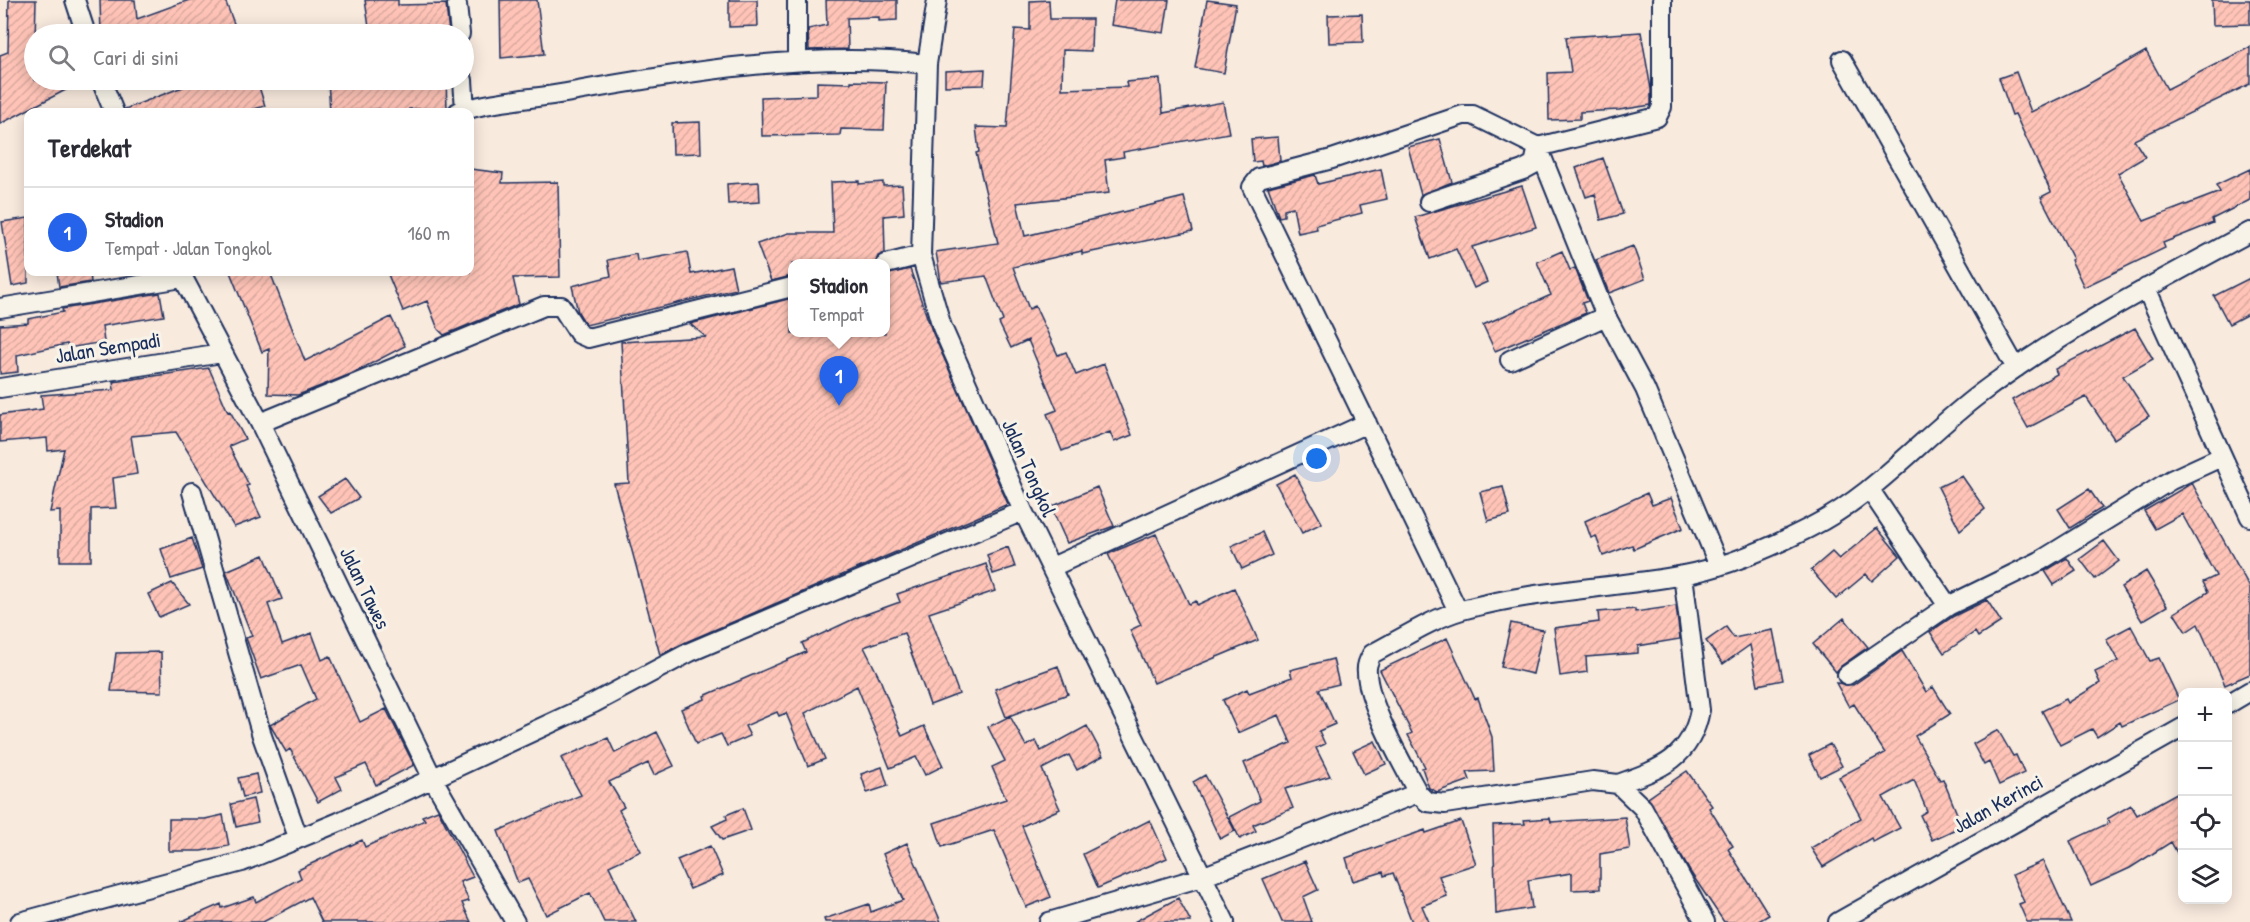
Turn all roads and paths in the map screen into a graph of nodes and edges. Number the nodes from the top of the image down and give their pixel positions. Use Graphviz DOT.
graph roads {
  1 [pos="75,0"];
  2 [pos="797,0"];
  3 [pos="937,0"];
  4 [pos="1662,0"];
  5 [pos="457,5"];
  6 [pos="83,24"];
  7 [pos="459,24"];
  8 [pos="1842,60"];
  9 [pos="797,62"];
  10 [pos="927,64"];
  11 [pos="105,90"];
  12 [pos="463,90"];
  13 [pos="112,108"];
  14 [pos="462,108"];
  15 [pos="474,109"];
  16 [pos="1538,147"];
  17 [pos="1429,202"];
  18 [pos="2250,232"];
  19 [pos="921,255"];
  20 [pos="890,263"];
  21 [pos="176,276"];
  22 [pos="182,276"];
  23 [pos="788,288"];
  24 [pos="2146,288"];
  25 [pos="0,308"];
  26 [pos="1606,316"];
  27 [pos="222,353"];
  28 [pos="1510,360"];
  29 [pos="2016,368"];
  30 [pos="0,388"];
  31 [pos="260,423"];
  32 [pos="1367,423"];
  33 [pos="2221,457"];
  34 [pos="1870,490"];
  35 [pos="192,492"];
  36 [pos="1023,512"];
  37 [pos="2250,516"];
  38 [pos="1719,566"];
  39 [pos="1052,567"];
  40 [pos="1683,575"];
  41 [pos="1948,606"];
  42 [pos="1458,611"];
  43 [pos="1847,675"];
  44 [pos="2250,691"];
  45 [pos="2232,702"];
  46 [pos="2178,730"];
  47 [pos="433,779"];
  48 [pos="1618,784"];
  49 [pos="1418,793"];
  50 [pos="298,837"];
  51 [pos="1202,877"];
  52 [pos="67,915"];
  53 [pos="20,922"];
  54 [pos="515,922"];
  55 [pos="1049,922"];
  56 [pos="1225,922"];
  57 [pos="1705,922"];
  58 [pos="1838,922"];
  1 -- 6 [label="street"];
  2 -- 9 [label="street"];
  3 -- 10 [label="street, Jalan Tongkol"];
  4 -- 16 [label="street"];
  5 -- 7 [label="street"];
  8 -- 29 [label="street"];
  9 -- 10 [label="street"];
  9 -- 15 [label="street"];
  10 -- 19 [label="street, Jalan Tongkol"];
  11 -- 13 [label="street"];
  12 -- 14 [label="street"];
  16 -- 17 [label="street"];
  16 -- 26 [label="street"];
  16 -- 32 [label="street"];
  18 -- 24 [label="street"];
  19 -- 20 [label="street"];
  19 -- 36 [label="street, Jalan Tongkol"];
  21 -- 25 [label="street"];
  22 -- 27 [label="street, Jalan Tawes"];
  23 -- 31 [label="street"];
  24 -- 29 [label="street"];
  24 -- 33 [label="street"];
  26 -- 28 [label="street"];
  26 -- 38 [label="street"];
  27 -- 30 [label="street, Jalan Sempadi"];
  27 -- 31 [label="street, Jalan Tawes"];
  29 -- 34 [label="street"];
  31 -- 47 [label="street, Jalan Tawes"];
  32 -- 39 [label="street"];
  32 -- 42 [label="street"];
  33 -- 37 [label="street"];
  33 -- 41 [label="street"];
  34 -- 38 [label="street"];
  34 -- 41 [label="street"];
  35 -- 50 [label="street"];
  36 -- 39 [label="street, Jalan Tongkol"];
  36 -- 47 [label="street"];
  38 -- 40 [label="street"];
  39 -- 51 [label="street, Jalan Tongkol"];
  40 -- 42 [label="street"];
  40 -- 48 [label="street"];
  41 -- 43 [label="street"];
  42 -- 49 [label="street"];
  44 -- 45 [label="street"];
  46 -- 58 [label="street, Jalan Kerinci"];
  47 -- 50 [label="street"];
  47 -- 54 [label="street, Jalan Tawes"];
  48 -- 49 [label="street"];
  48 -- 57 [label="street"];
  49 -- 51 [label="street"];
  50 -- 52 [label="street"];
  51 -- 55 [label="street"];
  51 -- 56 [label="street, Jalan Tongkol"];
  52 -- 53 [label="street"];
}
